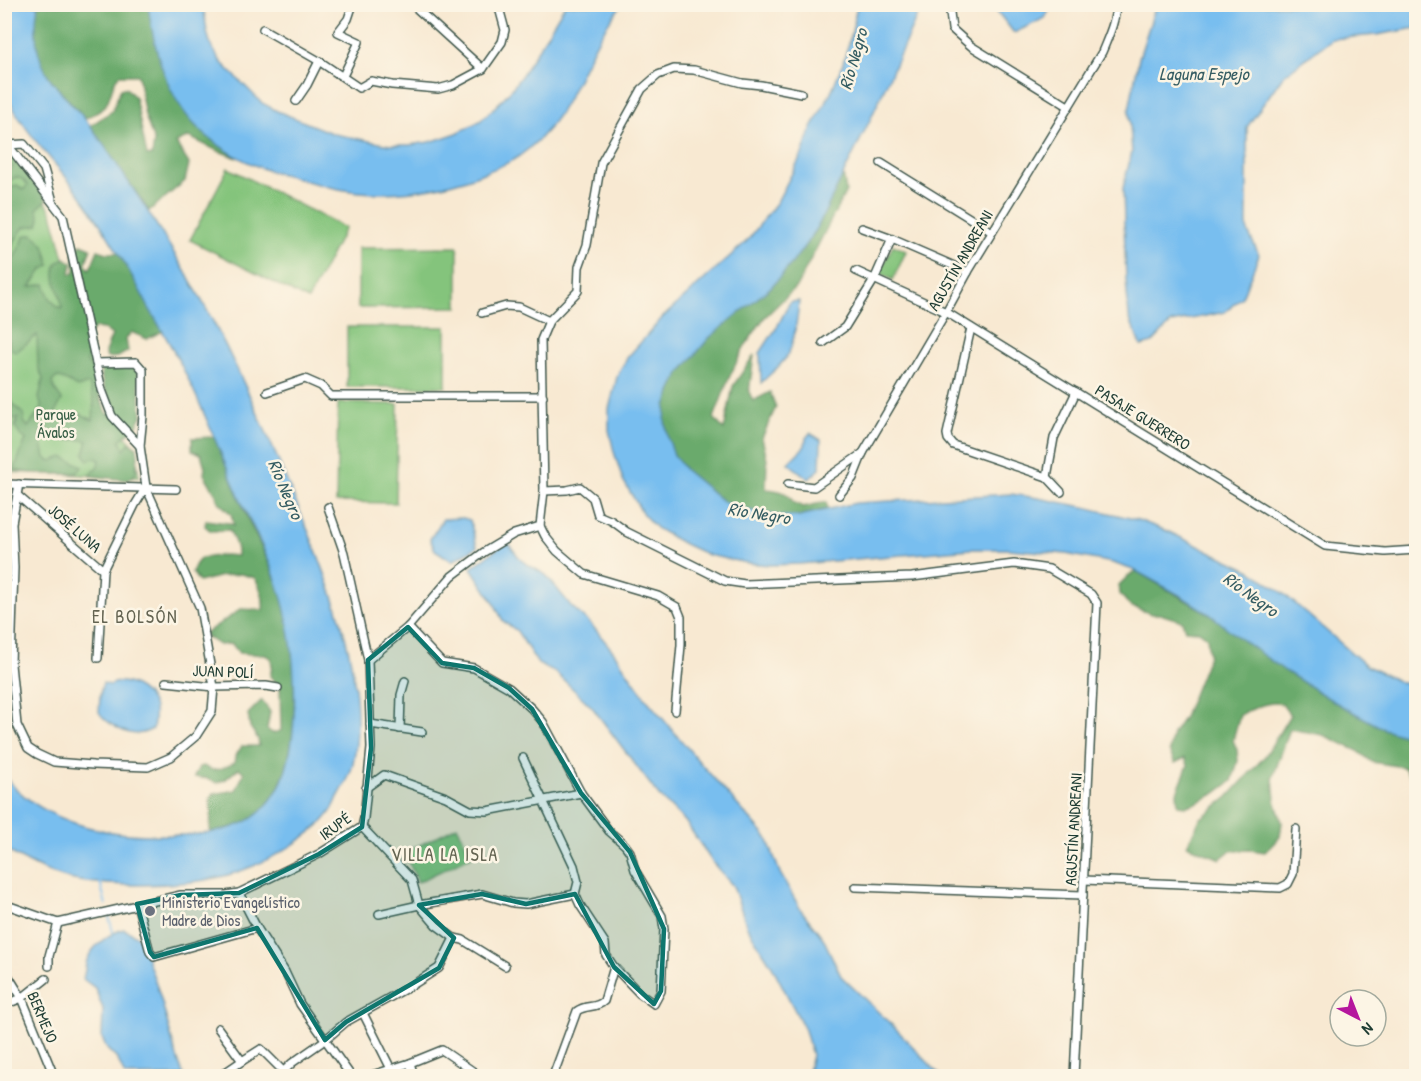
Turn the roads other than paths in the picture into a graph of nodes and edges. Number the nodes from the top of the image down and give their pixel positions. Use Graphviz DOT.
graph roads {
  1 [pos="353,4"];
  2 [pos="498,4"];
  3 [pos="950,4"];
  4 [pos="1116,4"];
  5 [pos="413,6"];
  6 [pos="263,29"];
  7 [pos="319,61"];
  8 [pos="483,69"];
  9 [pos="343,76"];
  10 [pos="801,93"];
  11 [pos="296,101"];
  12 [pos="1068,106"];
  13 [pos="6,145"];
  14 [pos="880,163"];
  15 [pos="53,201"];
  16 [pos="862,228"];
  17 [pos="992,232"];
  18 [pos="892,239"];
  19 [pos="856,271"];
  20 [pos="968,272"];
  21 [pos="874,280"];
  22 [pos="946,312"];
  23 [pos="482,313"];
  24 [pos="549,321"];
  25 [pos="971,328"];
  26 [pos="823,343"];
  27 [pos="96,363"];
  28 [pos="267,392"];
  29 [pos="1076,392"];
  30 [pos="543,396"];
  31 [pos="140,446"];
  32 [pos="863,453"];
  33 [pos="1047,477"];
  34 [pos="4,484"];
  35 [pos="19,484"];
  36 [pos="788,484"];
  37 [pos="146,487"];
  38 [pos="176,489"];
  39 [pos="544,491"];
  40 [pos="1061,492"];
  41 [pos="17,495"];
  42 [pos="839,495"];
  43 [pos="328,507"];
  44 [pos="540,526"];
  45 [pos="1416,549"];
  46 [pos="103,570"];
  47 [pos="408,627"];
  48 [pos="98,658"];
  49 [pos="368,660"];
  50 [pos="405,681"];
  51 [pos="166,682"];
  52 [pos="214,687"];
  53 [pos="278,688"];
  54 [pos="675,711"];
  55 [pos="370,724"];
  56 [pos="400,729"];
  57 [pos="422,732"];
  58 [pos="523,758"];
  59 [pos="366,788"];
  60 [pos="581,793"];
  61 [pos="542,799"];
  62 [pos="362,827"];
  63 [pos="1296,829"];
  64 [pos="1084,880"];
  65 [pos="855,887"];
  66 [pos="239,893"];
  67 [pos="575,894"];
  68 [pos="1083,895"];
  69 [pos="4,904"];
  70 [pos="137,904"];
  71 [pos="419,904"];
  72 [pos="379,915"];
  73 [pos="58,922"];
  74 [pos="257,928"];
  75 [pos="454,938"];
  76 [pos="49,966"];
  77 [pos="505,966"];
  78 [pos="614,967"];
  79 [pos="4,969"];
  80 [pos="46,979"];
  81 [pos="22,998"];
  82 [pos="4,1005"];
  83 [pos="363,1013"];
  84 [pos="218,1028"];
  85 [pos="325,1040"];
  86 [pos="243,1060"];
  87 [pos="410,1063"];
  88 [pos="391,1069"];
  89 [pos="477,1074"];
  90 [pos="282,1075"];
  91 [pos="54,1077"];
  92 [pos="220,1077"];
  93 [pos="351,1077"];
  94 [pos="369,1077"];
  95 [pos="414,1077"];
  96 [pos="553,1077"];
  97 [pos="1074,1077"];
  1 -- 9 [label="street"];
  2 -- 8 [label="street"];
  3 -- 12 [label="street"];
  4 -- 12 [label="street, AGUSTÍN ANDREANI"];
  5 -- 8 [label="street"];
  6 -- 7 [label="street"];
  7 -- 9 [label="street"];
  7 -- 11 [label="street"];
  8 -- 9 [label="street"];
  10 -- 24 [label="street"];
  12 -- 17 [label="street, AGUSTÍN ANDREANI"];
  13 -- 15 [label="street"];
  13 -- 15 [label="street"];
  14 -- 17 [label="street"];
  15 -- 27 [label="street"];
  16 -- 18 [label="street"];
  17 -- 20 [label="street, AGUSTÍN ANDREANI"];
  18 -- 20 [label="street"];
  18 -- 21 [label="street"];
  19 -- 21 [label="street, PASAJE GUERRERO"];
  20 -- 22 [label="street, AGUSTÍN ANDREANI"];
  21 -- 22 [label="street, PASAJE GUERRERO"];
  21 -- 26 [label="street"];
  22 -- 25 [label="street, PASAJE GUERRERO"];
  22 -- 32 [label="street, AGUSTÍN ANDREANI"];
  23 -- 24 [label="street"];
  24 -- 30 [label="street"];
  25 -- 29 [label="street, PASAJE GUERRERO"];
  25 -- 33 [label="street"];
  27 -- 31 [label="street"];
  27 -- 31 [label="street"];
  28 -- 30 [label="street"];
  29 -- 33 [label="street"];
  29 -- 45 [label="street, PASAJE GUERRERO"];
  30 -- 39 [label="street"];
  31 -- 37 [label="street"];
  32 -- 36 [label="street, AGUSTÍN ANDREANI"];
  32 -- 42 [label="street"];
  33 -- 40 [label="street"];
  34 -- 35 [label="street"];
  35 -- 37 [label="street"];
  35 -- 41 [label="street"];
  37 -- 38 [label="street"];
  37 -- 46 [label="street"];
  37 -- 52 [label="street"];
  39 -- 44 [label="street"];
  39 -- 64 [label="street, AGUSTÍN ANDREANI"];
  41 -- 46 [label="street, JOSÉ LUNA"];
  41 -- 52 [label="street"];
  43 -- 49 [label="street, IRUPÉ"];
  44 -- 47 [label="street"];
  44 -- 54 [label="street"];
  46 -- 48 [label="street, JOSÉ LUNA"];
  47 -- 49 [label="street"];
  47 -- 60 [label="street"];
  49 -- 55 [label="street, IRUPÉ"];
  50 -- 56 [label="street"];
  51 -- 52 [label="street, JUAN POLÍ"];
  52 -- 53 [label="street, JUAN POLÍ"];
  55 -- 56 [label="street"];
  55 -- 59 [label="street, IRUPÉ"];
  56 -- 57 [label="street"];
  58 -- 61 [label="street"];
  59 -- 61 [label="street"];
  59 -- 62 [label="street, IRUPÉ"];
  60 -- 61 [label="street"];
  60 -- 78 [label="street"];
  61 -- 67 [label="street"];
  62 -- 66 [label="street, IRUPÉ"];
  62 -- 71 [label="street"];
  63 -- 64 [label="street"];
  64 -- 68 [label="street, AGUSTÍN ANDREANI"];
  65 -- 68 [label="street"];
  66 -- 70 [label="street, IRUPÉ"];
  66 -- 74 [label="street"];
  67 -- 71 [label="street"];
  67 -- 78 [label="street"];
  68 -- 97 [label="street, AGUSTÍN ANDREANI"];
  69 -- 73 [label="street"];
  70 -- 73 [label="street, IRUPÉ"];
  70 -- 74 [label="street"];
  71 -- 72 [label="street"];
  71 -- 75 [label="street"];
  73 -- 76 [label="street"];
  74 -- 85 [label="street"];
  75 -- 77 [label="street"];
  75 -- 83 [label="street"];
  78 -- 96 [label="street"];
  79 -- 81 [label="street, BERMEJO"];
  80 -- 81 [label="street"];
  81 -- 82 [label="street"];
  81 -- 91 [label="street, BERMEJO"];
  83 -- 85 [label="street"];
  83 -- 88 [label="street"];
  84 -- 86 [label="street"];
  85 -- 90 [label="street"];
  85 -- 93 [label="street"];
  86 -- 90 [label="street"];
  86 -- 92 [label="street"];
  87 -- 88 [label="street"];
  87 -- 89 [label="street"];
  87 -- 95 [label="street"];
  88 -- 94 [label="street"];
}
